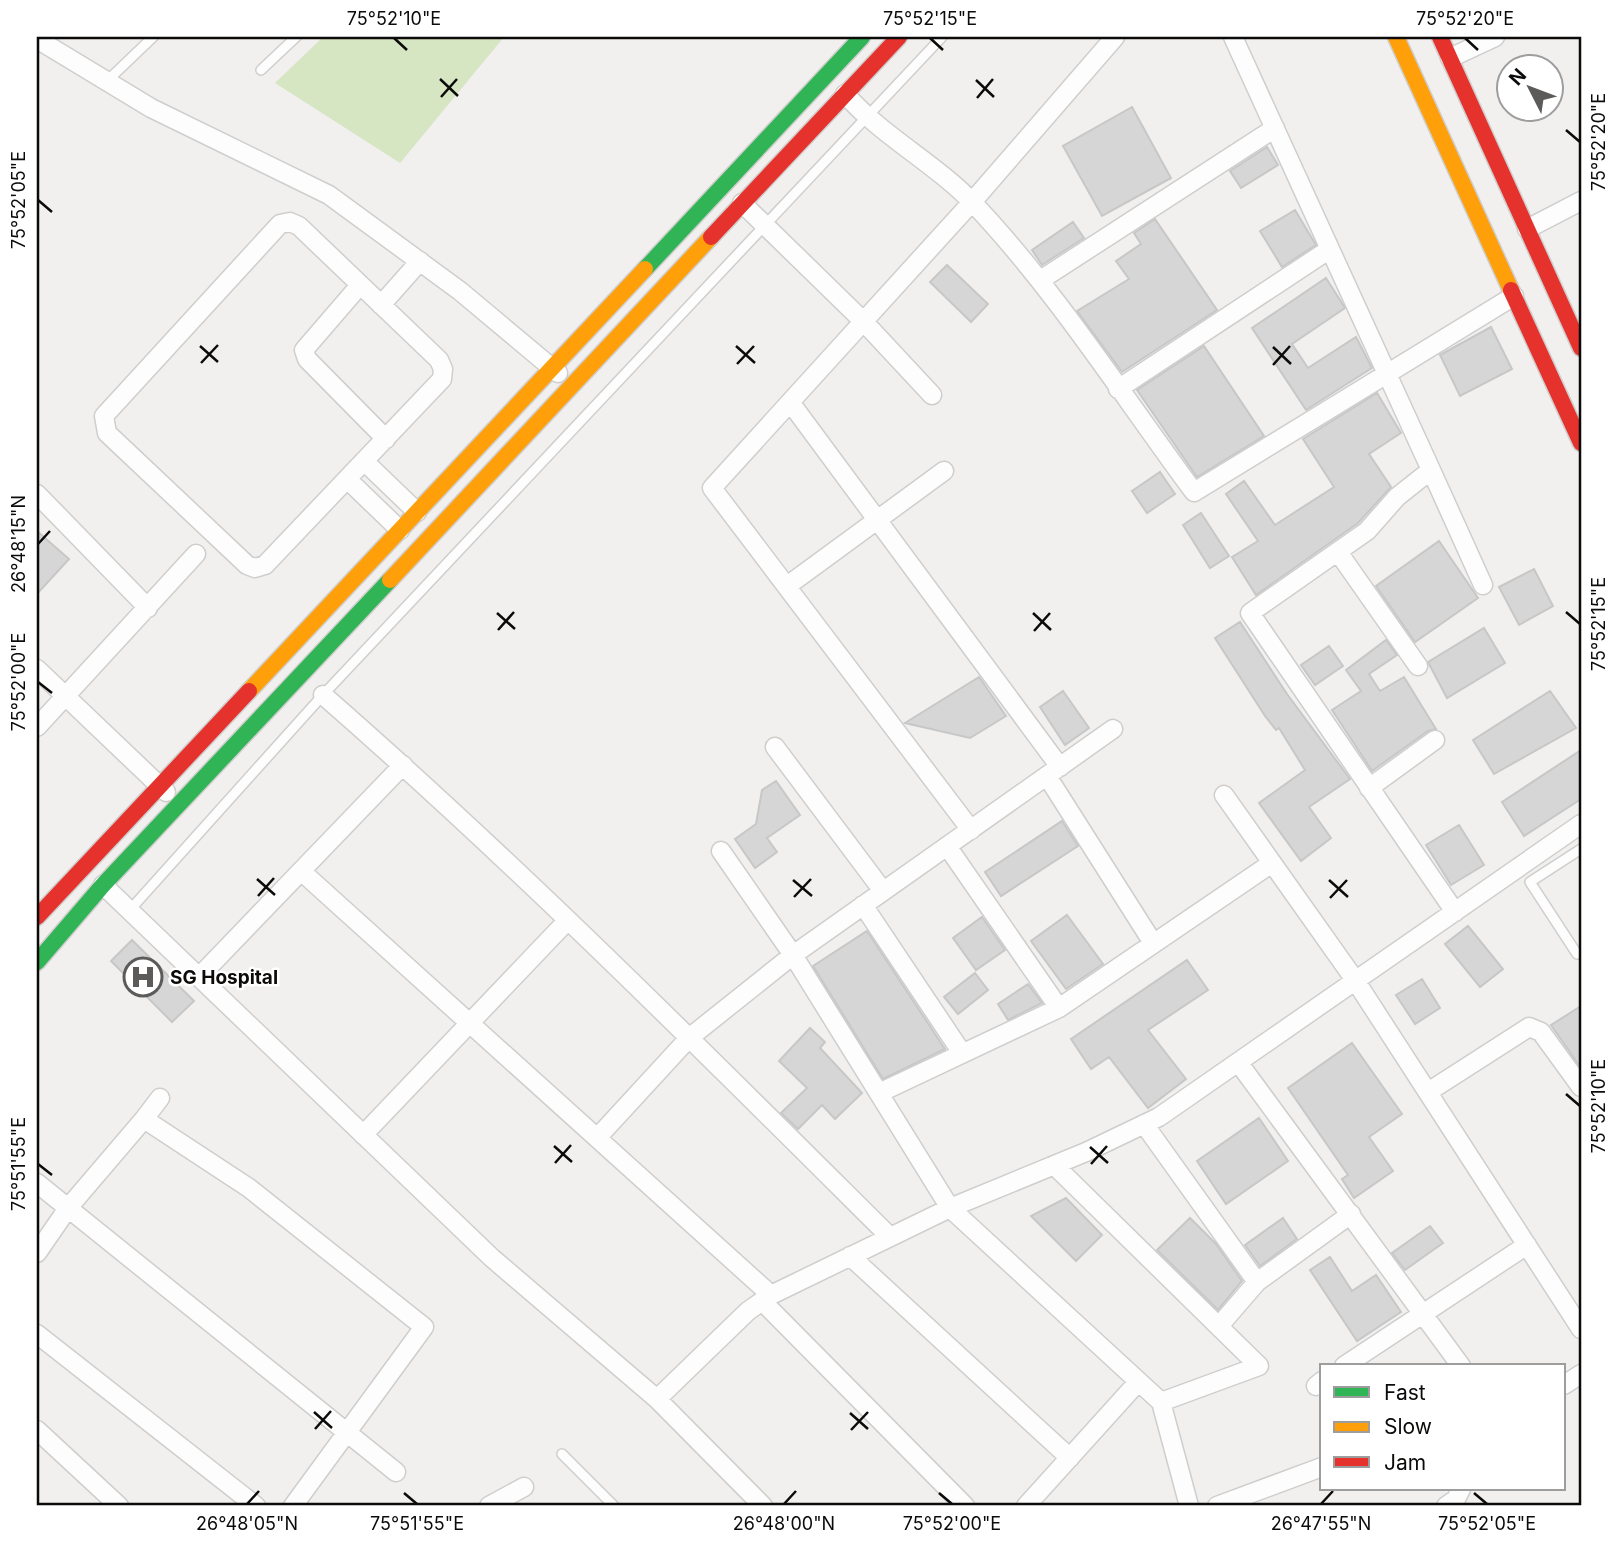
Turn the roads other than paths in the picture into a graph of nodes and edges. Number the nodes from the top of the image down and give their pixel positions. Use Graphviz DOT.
graph roads {
  1 [pos="153,37"];
  2 [pos="296,37"];
  3 [pos="862,37"];
  4 [pos="899,37"];
  5 [pos="942,37"];
  6 [pos="1115,37"];
  7 [pos="1233,37"];
  8 [pos="1396,37"];
  9 [pos="1440,37"];
  10 [pos="1495,37"];
  11 [pos="37,39"];
  12 [pos="1450,58"];
  13 [pos="261,70"];
  14 [pos="107,81"];
  15 [pos="845,93"];
  16 [pos="865,117"];
  17 [pos="1275,128"];
  18 [pos="1581,201"];
  19 [pos="972,202"];
  20 [pos="741,203"];
  21 [pos="763,224"];
  22 [pos="1531,237"];
  23 [pos="1330,249"];
  24 [pos="420,261"];
  25 [pos="1498,261"];
  26 [pos="1042,279"];
  27 [pos="360,285"];
  28 [pos="1514,296"];
  29 [pos="381,304"];
  30 [pos="863,321"];
  31 [pos="1581,348"];
  32 [pos="553,367"];
  33 [pos="1387,374"];
  34 [pos="569,386"];
  35 [pos="1118,389"];
  36 [pos="932,395"];
  37 [pos="790,402"];
  38 [pos="386,439"];
  39 [pos="1581,443"];
  40 [pos="365,462"];
  41 [pos="1431,470"];
  42 [pos="944,471"];
  43 [pos="348,480"];
  44 [pos="37,494"];
  45 [pos="417,512"];
  46 [pos="876,519"];
  47 [pos="400,530"];
  48 [pos="1338,552"];
  49 [pos="196,554"];
  50 [pos="1483,585"];
  51 [pos="787,586"];
  52 [pos="148,608"];
  53 [pos="1418,666"];
  54 [pos="37,668"];
  55 [pos="323,695"];
  56 [pos="66,696"];
  57 [pos="37,727"];
  58 [pos="1113,729"];
  59 [pos="1435,740"];
  60 [pos="775,747"];
  61 [pos="404,765"];
  62 [pos="1054,772"];
  63 [pos="160,786"];
  64 [pos="1369,788"];
  65 [pos="1224,795"];
  66 [pos="178,805"];
  67 [pos="1581,824"];
  68 [pos="971,830"];
  69 [pos="947,846"];
  70 [pos="1581,849"];
  71 [pos="721,851"];
  72 [pos="1272,863"];
  73 [pos="1519,867"];
  74 [pos="302,871"];
  75 [pos="1530,882"];
  76 [pos="103,885"];
  77 [pos="883,891"];
  78 [pos="863,905"];
  79 [pos="129,911"];
  80 [pos="1455,912"];
  81 [pos="37,917"];
  82 [pos="566,921"];
  83 [pos="1153,943"];
  84 [pos="1577,954"];
  85 [pos="793,955"];
  86 [pos="37,962"];
  87 [pos="199,977"];
  88 [pos="1355,980"];
  89 [pos="1059,1008"];
  90 [pos="469,1023"];
  91 [pos="690,1038"];
  92 [pos="962,1054"];
  93 [pos="1238,1062"];
  94 [pos="1581,1087"];
  95 [pos="1428,1092"];
  96 [pos="879,1093"];
  97 [pos="160,1098"];
  98 [pos="144,1119"];
  99 [pos="1144,1124"];
  100 [pos="363,1135"];
  101 [pos="597,1138"];
  102 [pos="1054,1165"];
  103 [pos="37,1182"];
  104 [pos="68,1208"];
  105 [pos="950,1208"];
  106 [pos="1351,1214"];
  107 [pos="890,1237"];
  108 [pos="1527,1245"];
  109 [pos="37,1254"];
  110 [pos="850,1256"];
  111 [pos="1257,1282"];
  112 [pos="766,1298"];
  113 [pos="1422,1313"];
  114 [pos="1219,1326"];
  115 [pos="1581,1329"];
  116 [pos="37,1334"];
  117 [pos="1347,1364"];
  118 [pos="1460,1364"];
  119 [pos="1581,1374"];
  120 [pos="1138,1382"];
  121 [pos="1566,1384"];
  122 [pos="657,1399"];
  123 [pos="1161,1402"];
  124 [pos="37,1430"];
  125 [pos="347,1430"];
  126 [pos="562,1454"];
  127 [pos="1070,1458"];
  128 [pos="1320,1468"];
  129 [pos="396,1472"];
  130 [pos="524,1487"];
  131 [pos="1460,1490"];
  132 [pos="119,1506"];
  133 [pos="256,1506"];
  134 [pos="293,1506"];
  135 [pos="489,1506"];
  136 [pos="614,1506"];
  137 [pos="763,1506"];
  138 [pos="965,1506"];
  139 [pos="1026,1506"];
  140 [pos="1189,1506"];
  141 [pos="1217,1506"];
  142 [pos="1446,1506"];
  1 -- 14 [label="lane"];
  2 -- 13 [label="lane"];
  3 -- 32 [label="street"];
  4 -- 15 [label="street"];
  5 -- 16 [label="lane"];
  6 -- 19 [label="street"];
  7 -- 17 [label="street"];
  8 -- 25 [label="street"];
  9 -- 12 [label="street"];
  10 -- 12 [label="street"];
  11 -- 14 [label="street"];
  12 -- 22 [label="street"];
  14 -- 24 [label="street"];
  15 -- 16 [label="street"];
  15 -- 20 [label="street"];
  16 -- 19 [label="street"];
  16 -- 21 [label="lane"];
  17 -- 23 [label="street"];
  17 -- 26 [label="street"];
  18 -- 22 [label="street"];
  19 -- 26 [label="street"];
  19 -- 30 [label="street"];
  20 -- 21 [label="street"];
  20 -- 34 [label="street"];
  21 -- 30 [label="street"];
  21 -- 55 [label="lane"];
  22 -- 25 [label="street"];
  22 -- 31 [label="street"];
  23 -- 33 [label="street"];
  23 -- 35 [label="street"];
  24 -- 29 [label="street"];
  24 -- 32 [label="street"];
  25 -- 28 [label="street"];
  26 -- 35 [label="street"];
  27 -- 29 [label="street"];
  27 -- 38 [label="street"];
  27 -- 43 [label="street"];
  28 -- 33 [label="street"];
  28 -- 39 [label="street"];
  29 -- 38 [label="street"];
  30 -- 36 [label="street"];
  30 -- 37 [label="street"];
  32 -- 34 [label="street"];
  32 -- 45 [label="street"];
  33 -- 35 [label="street"];
  33 -- 41 [label="street"];
  34 -- 66 [label="street"];
  37 -- 46 [label="street"];
  37 -- 51 [label="street"];
  38 -- 40 [label="street"];
  40 -- 43 [label="street"];
  40 -- 45 [label="street"];
  41 -- 48 [label="street"];
  41 -- 50 [label="street"];
  42 -- 46 [label="street"];
  43 -- 47 [label="street"];
  44 -- 52 [label="street"];
  45 -- 47 [label="street"];
  46 -- 51 [label="street"];
  46 -- 62 [label="street"];
  47 -- 63 [label="street"];
  48 -- 53 [label="street"];
  48 -- 64 [label="street"];
  49 -- 52 [label="street"];
  51 -- 68 [label="street"];
  52 -- 56 [label="street"];
  54 -- 56 [label="street"];
  55 -- 61 [label="street"];
  55 -- 79 [label="lane"];
  56 -- 57 [label="street"];
  56 -- 63 [label="street"];
  58 -- 62 [label="street"];
  59 -- 64 [label="street"];
  60 -- 77 [label="street"];
  61 -- 74 [label="street"];
  61 -- 82 [label="street"];
  62 -- 68 [label="street"];
  62 -- 83 [label="street"];
  63 -- 66 [label="street"];
  63 -- 81 [label="street"];
  64 -- 80 [label="street"];
  65 -- 72 [label="street"];
  66 -- 76 [label="street"];
  67 -- 73 [label="street"];
  68 -- 69 [label="street"];
  69 -- 77 [label="street"];
  69 -- 89 [label="street"];
  70 -- 75 [label="lane"];
  71 -- 85 [label="street"];
  72 -- 83 [label="street"];
  72 -- 88 [label="street"];
  73 -- 75 [label="lane"];
  73 -- 80 [label="street"];
  74 -- 87 [label="street"];
  74 -- 90 [label="street"];
  75 -- 84 [label="lane"];
  76 -- 79 [label="street"];
  76 -- 86 [label="street"];
  77 -- 78 [label="street"];
  78 -- 85 [label="street"];
  78 -- 92 [label="street"];
  79 -- 87 [label="street"];
  80 -- 88 [label="street"];
  82 -- 90 [label="street"];
  82 -- 91 [label="street"];
  83 -- 89 [label="street"];
  85 -- 91 [label="street"];
  85 -- 96 [label="street"];
  87 -- 100 [label="street"];
  88 -- 93 [label="street"];
  88 -- 95 [label="street"];
  89 -- 92 [label="street"];
  90 -- 100 [label="street"];
  90 -- 101 [label="street"];
  91 -- 101 [label="street"];
  91 -- 107 [label="street"];
  92 -- 96 [label="street"];
  93 -- 99 [label="street"];
  93 -- 106 [label="street"];
  94 -- 95 [label="street"];
  95 -- 108 [label="street"];
  96 -- 105 [label="street"];
  97 -- 98 [label="street"];
  98 -- 104 [label="street"];
  98 -- 125 [label="street"];
  99 -- 102 [label="street"];
  99 -- 111 [label="street"];
  100 -- 122 [label="street"];
  101 -- 112 [label="street"];
  102 -- 105 [label="street"];
  102 -- 114 [label="street"];
  103 -- 104 [label="street"];
  104 -- 109 [label="street"];
  104 -- 125 [label="street"];
  105 -- 107 [label="street"];
  105 -- 120 [label="street"];
  106 -- 111 [label="street"];
  106 -- 113 [label="street"];
  107 -- 110 [label="street"];
  108 -- 113 [label="street"];
  108 -- 115 [label="street"];
  110 -- 112 [label="street"];
  110 -- 127 [label="street"];
  111 -- 114 [label="street"];
  112 -- 122 [label="street"];
  112 -- 138 [label="street"];
  113 -- 117 [label="street"];
  113 -- 118 [label="street"];
  114 -- 123 [label="street"];
  116 -- 133 [label="street"];
  119 -- 121 [label="street"];
  120 -- 123 [label="street"];
  120 -- 127 [label="street"];
  122 -- 137 [label="street"];
  123 -- 140 [label="street"];
  124 -- 132 [label="street"];
  125 -- 129 [label="street"];
  125 -- 134 [label="street"];
  126 -- 136 [label="lane"];
  127 -- 139 [label="street"];
  128 -- 141 [label="street"];
  130 -- 135 [label="street"];
  131 -- 142 [label="street"];
}
